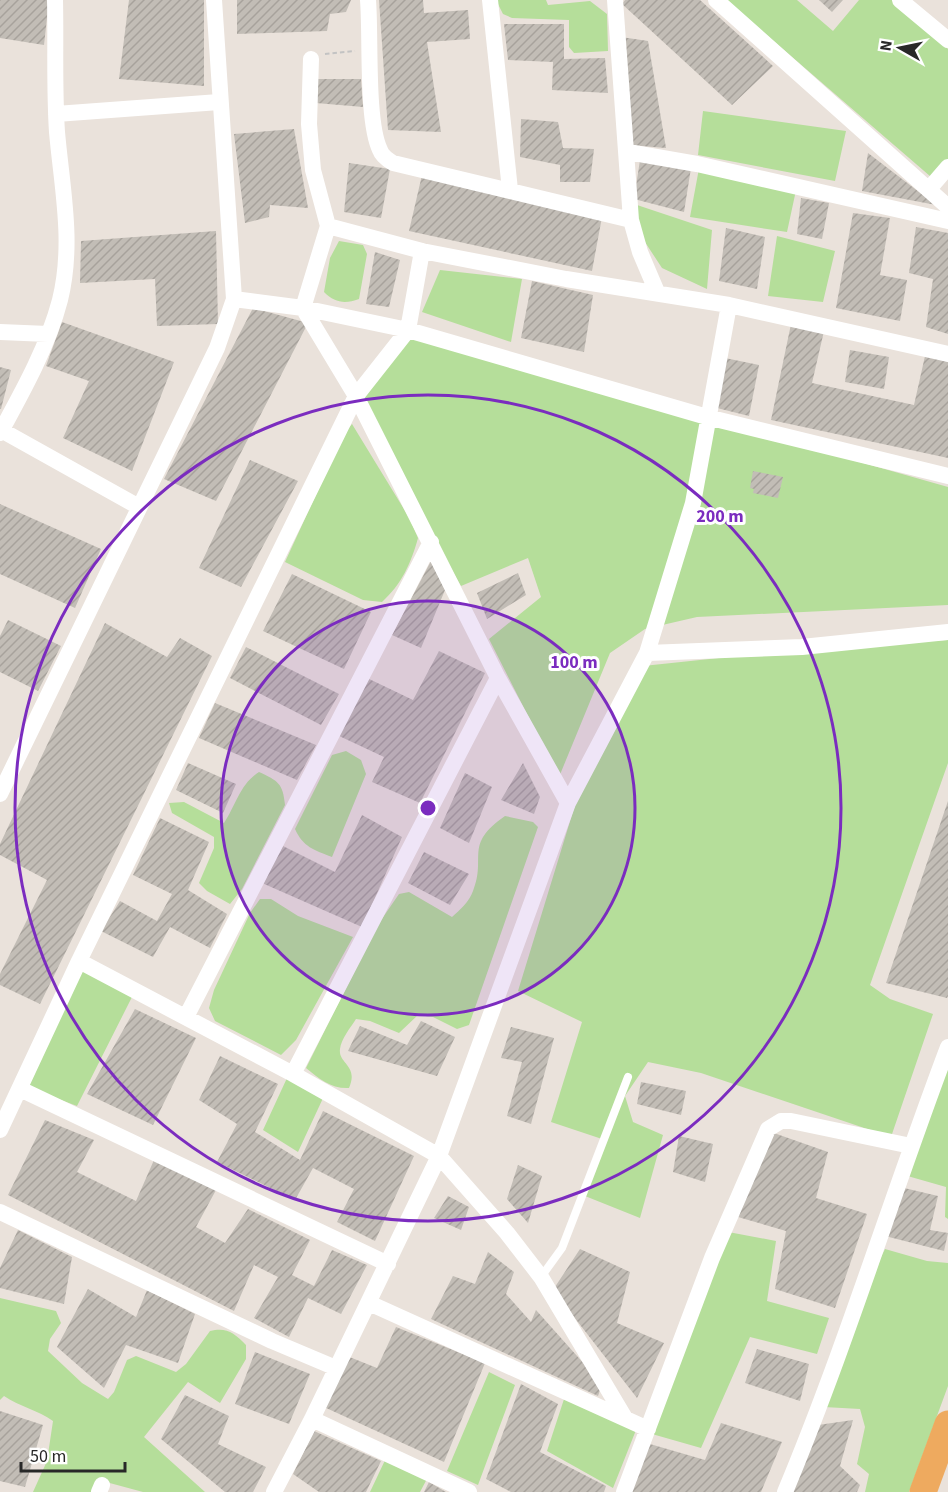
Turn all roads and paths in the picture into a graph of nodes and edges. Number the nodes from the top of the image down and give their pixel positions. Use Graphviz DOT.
graph roads {
  1 [pos="55,0"];
  2 [pos="214,0"];
  3 [pos="368,0"];
  4 [pos="490,0"];
  5 [pos="615,0"];
  6 [pos="716,0"];
  7 [pos="900,0"];
  8 [pos="948,40"];
  9 [pos="371,50"];
  10 [pos="311,58"];
  11 [pos="219,102"];
  12 [pos="56,114"];
  13 [pos="628,152"];
  14 [pos="948,167"];
  15 [pos="929,189"];
  16 [pos="510,190"];
  17 [pos="948,207"];
  18 [pos="631,220"];
  19 [pos="948,221"];
  20 [pos="328,226"];
  21 [pos="422,251"];
  22 [pos="657,292"];
  23 [pos="234,299"];
  24 [pos="729,305"];
  25 [pos="303,308"];
  26 [pos="408,330"];
  27 [pos="0,332"];
  28 [pos="48,333"];
  29 [pos="948,354"];
  30 [pos="356,396"];
  31 [pos="707,417"];
  32 [pos="1,431"];
  33 [pos="948,476"];
  34 [pos="139,507"];
  35 [pos="431,542"];
  36 [pos="948,632"];
  37 [pos="647,653"];
  38 [pos="498,678"];
  39 [pos="0,794"];
  40 [pos="568,803"];
  41 [pos="79,961"];
  42 [pos="186,1017"];
  43 [pos="948,1047"];
  44 [pos="293,1074"];
  45 [pos="628,1077"];
  46 [pos="20,1089"];
  47 [pos="0,1130"];
  48 [pos="911,1146"];
  49 [pos="439,1156"];
  50 [pos="0,1212"];
  51 [pos="388,1264"];
  52 [pos="541,1277"];
  53 [pos="369,1303"];
  54 [pos="336,1368"];
  55 [pos="626,1418"];
  56 [pos="312,1419"];
  57 [pos="948,1424"];
  58 [pos="648,1429"];
  59 [pos="274,1492"];
  60 [pos="469,1492"];
  61 [pos="624,1492"];
  62 [pos="785,1492"];
  63 [pos="922,1492"];
  1 -- 12 [label="street"];
  2 -- 11 [label="street"];
  3 -- 9 [label="street"];
  4 -- 16 [label="street"];
  5 -- 13 [label="street"];
  6 -- 15 [label="street"];
  7 -- 8 [label="street"];
  9 -- 10 [label="path"];
  9 -- 16 [label="street"];
  10 -- 20 [label="street"];
  11 -- 12 [label="street"];
  11 -- 23 [label="street"];
  12 -- 28 [label="street"];
  13 -- 18 [label="street"];
  13 -- 19 [label="street"];
  14 -- 15 [label="street"];
  15 -- 17 [label="street"];
  16 -- 18 [label="street"];
  18 -- 22 [label="street"];
  20 -- 21 [label="street"];
  20 -- 25 [label="street"];
  21 -- 22 [label="street"];
  21 -- 26 [label="street"];
  22 -- 24 [label="street"];
  23 -- 25 [label="street"];
  23 -- 34 [label="street"];
  24 -- 29 [label="street"];
  24 -- 31 [label="street"];
  25 -- 26 [label="street"];
  25 -- 30 [label="street"];
  26 -- 30 [label="street"];
  26 -- 31 [label="street"];
  27 -- 28 [label="street"];
  28 -- 32 [label="street"];
  30 -- 35 [label="street"];
  30 -- 41 [label="street"];
  31 -- 33 [label="street"];
  31 -- 37 [label="street"];
  32 -- 34 [label="street"];
  34 -- 39 [label="street"];
  35 -- 38 [label="street"];
  35 -- 42 [label="street"];
  36 -- 37 [label="street"];
  37 -- 40 [label="street"];
  38 -- 40 [label="street"];
  38 -- 44 [label="street"];
  40 -- 49 [label="street"];
  41 -- 42 [label="street"];
  41 -- 46 [label="street"];
  42 -- 44 [label="street"];
  43 -- 48 [label="street"];
  44 -- 49 [label="street"];
  45 -- 52 [label="lane"];
  46 -- 47 [label="street"];
  46 -- 51 [label="street"];
  48 -- 58 [label="street"];
  48 -- 62 [label="street"];
  49 -- 51 [label="street"];
  49 -- 52 [label="street"];
  50 -- 54 [label="street"];
  51 -- 53 [label="street"];
  52 -- 55 [label="street"];
  53 -- 54 [label="street"];
  53 -- 55 [label="street"];
  54 -- 56 [label="street"];
  55 -- 58 [label="street"];
  56 -- 59 [label="street"];
  56 -- 60 [label="street"];
  57 -- 63 [label="highway"];
  58 -- 61 [label="street"];
}
